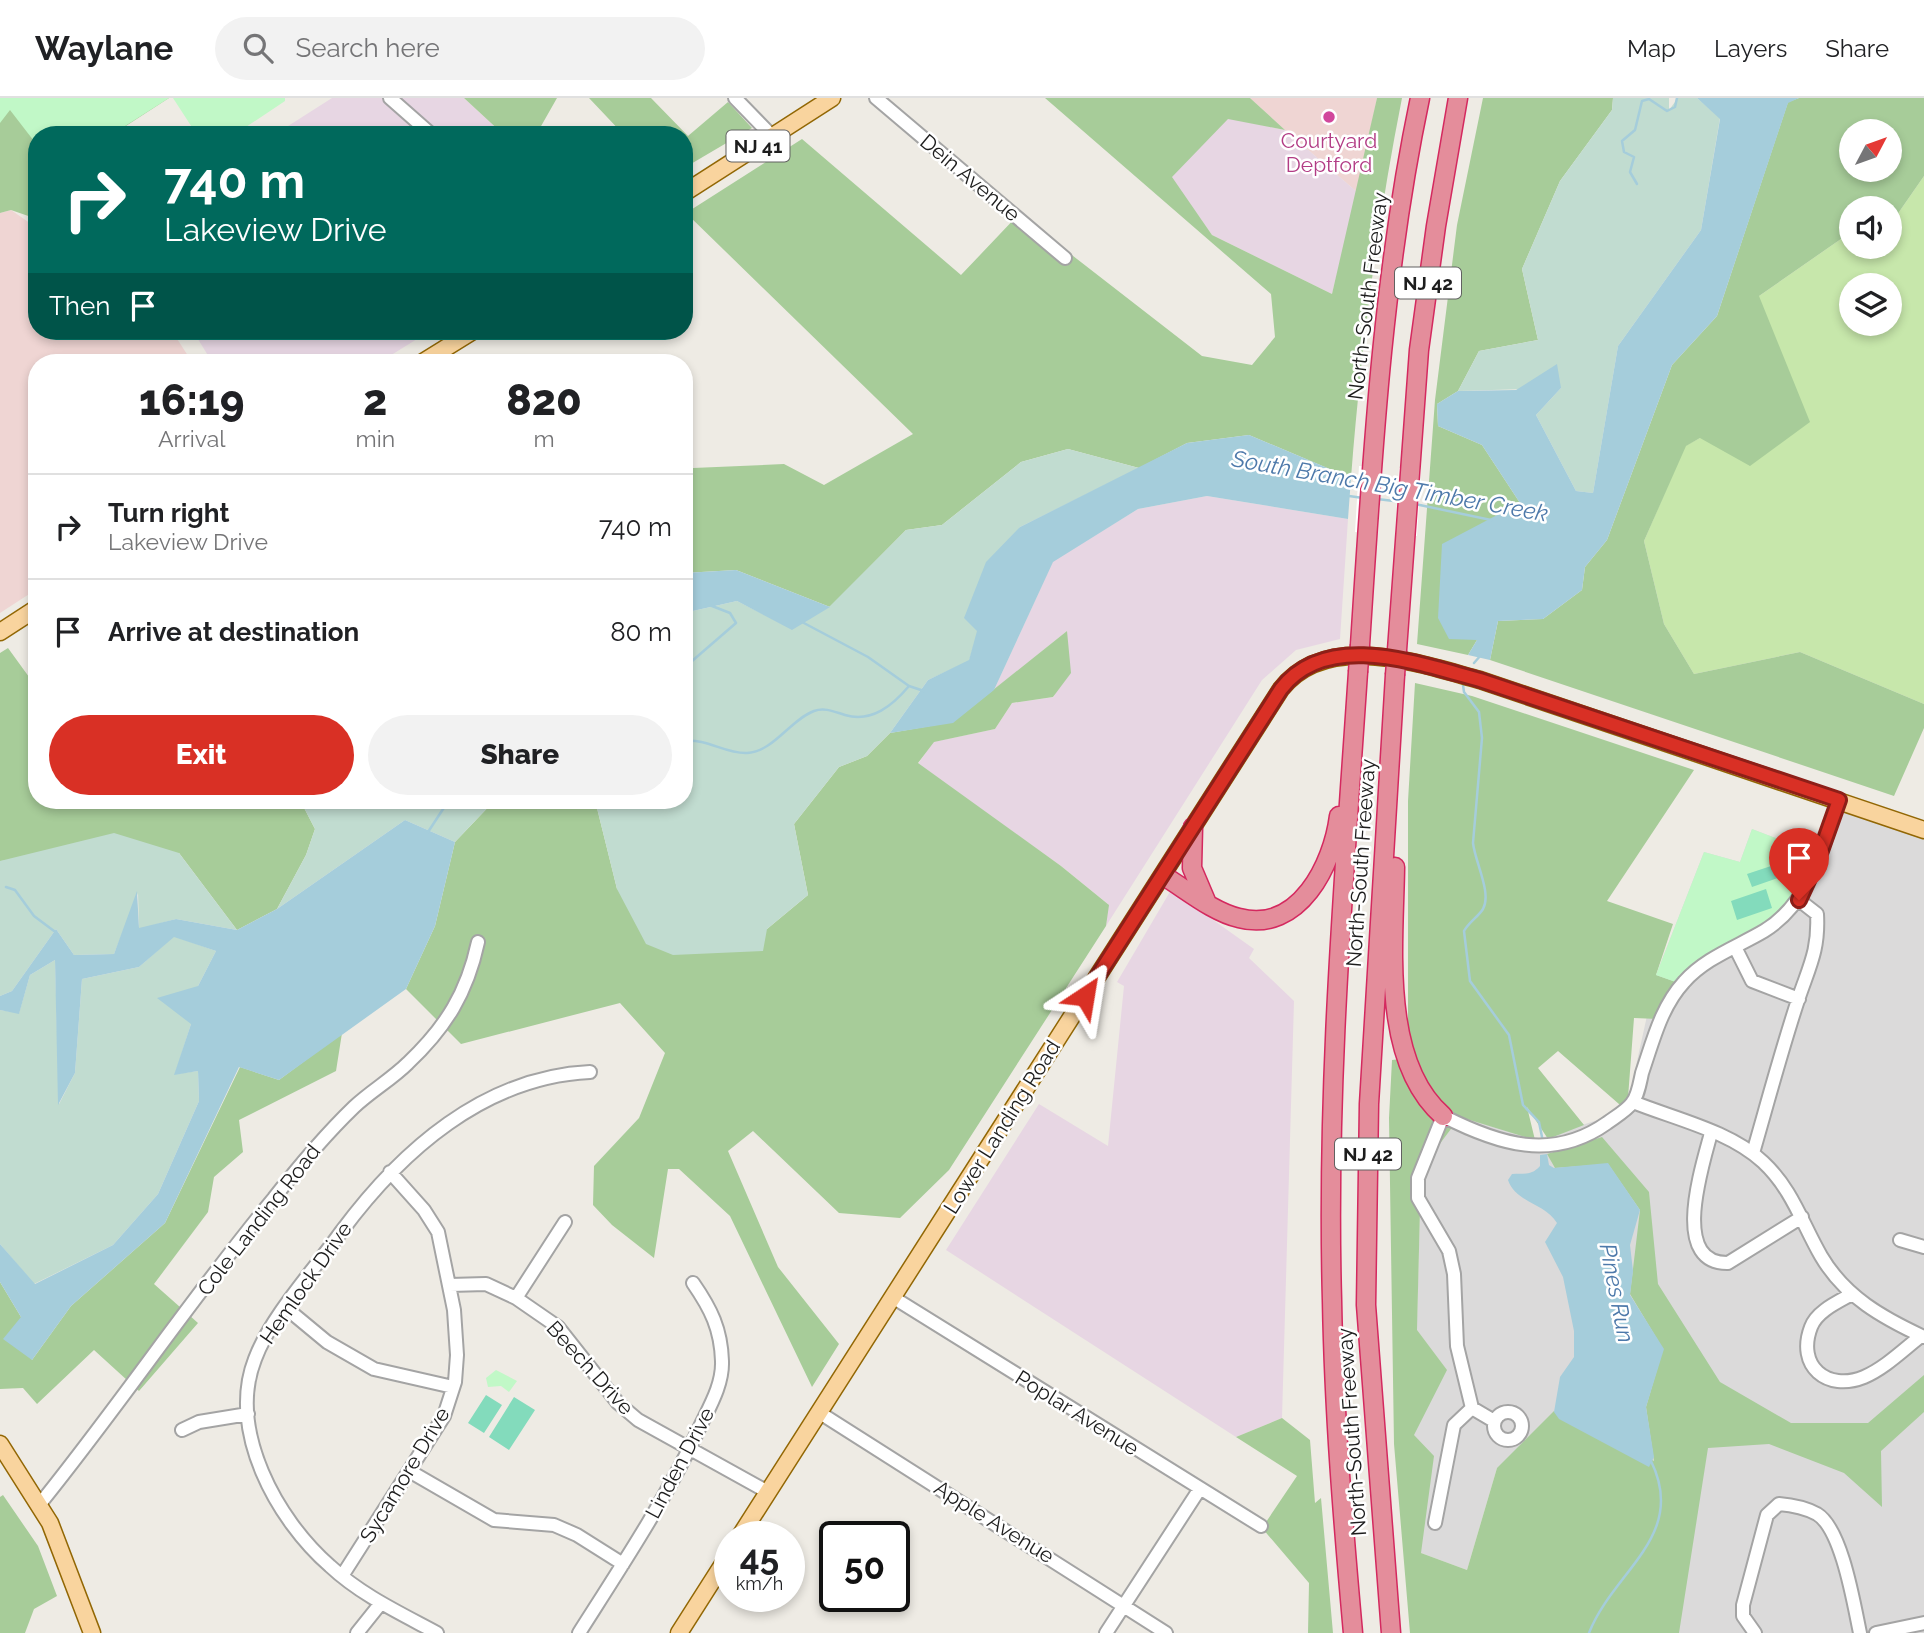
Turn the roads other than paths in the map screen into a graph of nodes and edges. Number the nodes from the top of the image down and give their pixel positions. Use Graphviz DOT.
graph roads {
  1 [pos="390,98"];
  2 [pos="735,98"];
  3 [pos="832,98"];
  4 [pos="876,98"];
  5 [pos="1409,98"];
  6 [pos="1420,98"];
  7 [pos="1458,98"];
  8 [pos="422,126"];
  9 [pos="772,136"];
  10 [pos="1408,153"];
  11 [pos="693,188"];
  12 [pos="1065,258"];
  13 [pos="458,340"];
  14 [pos="436,354"];
  15 [pos="28,614"];
  16 [pos="0,632"];
  17 [pos="1391,762"];
  18 [pos="1352,776"];
  19 [pos="1839,800"];
  20 [pos="1193,827"];
  21 [pos="1924,830"];
  22 [pos="1164,876"];
  23 [pos="1799,900"];
  24 [pos="1206,901"];
  25 [pos="478,942"];
  26 [pos="1735,947"];
  27 [pos="1799,999"];
  28 [pos="590,1072"];
  29 [pos="1633,1102"];
  30 [pos="1443,1116"];
  31 [pos="1711,1133"];
  32 [pos="1753,1153"];
  33 [pos="390,1172"];
  34 [pos="1802,1217"];
  35 [pos="565,1222"];
  36 [pos="1900,1240"];
  37 [pos="1924,1247"];
  38 [pos="693,1283"];
  39 [pos="450,1285"];
  40 [pos="1852,1294"];
  41 [pos="516,1298"];
  42 [pos="894,1298"];
  43 [pos="286,1308"];
  44 [pos="1922,1337"];
  45 [pos="453,1387"];
  46 [pos="1472,1408"];
  47 [pos="820,1413"];
  48 [pos="248,1414"];
  49 [pos="1494,1421"];
  50 [pos="182,1430"];
  51 [pos="0,1444"];
  52 [pos="690,1447"];
  53 [pos="411,1472"];
  54 [pos="1199,1490"];
  55 [pos="768,1492"];
  56 [pos="39,1505"];
  57 [pos="750,1521"];
  58 [pos="1435,1522"];
  59 [pos="1261,1525"];
  60 [pos="623,1564"];
  61 [pos="342,1576"];
  62 [pos="714,1578"];
  63 [pos="381,1603"];
  64 [pos="1124,1605"];
  65 [pos="1924,1623"];
  66 [pos="93,1633"];
  67 [pos="357,1633"];
  68 [pos="437,1633"];
  69 [pos="579,1633"];
  70 [pos="679,1633"];
  71 [pos="1106,1633"];
  72 [pos="1166,1633"];
  73 [pos="1353,1633"];
  74 [pos="1391,1633"];
  75 [pos="1755,1633"];
  76 [pos="1860,1633"];
  77 [pos="1876,1633"];
  1 -- 8 [label="street"];
  2 -- 9 [label="street"];
  3 -- 9 [label="main road, NJ 41"];
  4 -- 12 [label="street, Dein Avenue"];
  5 -- 10 [label="highway"];
  6 -- 10 [label="highway, North-South Freeway / NJ 42"];
  7 -- 17 [label="highway, North-South Freeway / NJ 42, bridge"];
  9 -- 11 [label="main road, NJ 41"];
  10 -- 18 [label="highway, North-South Freeway / NJ 42, bridge"];
  13 -- 14 [label="main road"];
  15 -- 16 [label="main road"];
  17 -- 30 [label="highway"];
  17 -- 74 [label="highway, North-South Freeway / NJ 42"];
  18 -- 24 [label="highway"];
  18 -- 73 [label="highway, North-South Freeway / NJ 42"];
  19 -- 20 [label="main road, Lower Landing Road"];
  19 -- 21 [label="main road, Lower Landing Road"];
  19 -- 23 [label="street"];
  20 -- 22 [label="main road, Lower Landing Road"];
  20 -- 24 [label="highway"];
  22 -- 24 [label="highway"];
  22 -- 42 [label="main road, Lower Landing Road"];
  23 -- 26 [label="street"];
  23 -- 27 [label="street"];
  25 -- 56 [label="street, Cole Landing Road"];
  26 -- 27 [label="street"];
  26 -- 29 [label="street"];
  27 -- 32 [label="street"];
  28 -- 33 [label="street, Hemlock Drive"];
  29 -- 30 [label="street"];
  29 -- 31 [label="street"];
  30 -- 46 [label="street"];
  31 -- 32 [label="street"];
  31 -- 34 [label="street"];
  32 -- 34 [label="street"];
  33 -- 39 [label="street"];
  33 -- 43 [label="street, Hemlock Drive"];
  34 -- 40 [label="street"];
  35 -- 41 [label="street"];
  36 -- 37 [label="street"];
  38 -- 52 [label="street, Linden Drive"];
  39 -- 41 [label="street, Beech Drive"];
  39 -- 45 [label="street, Sycamore Drive"];
  40 -- 44 [label="street"];
  40 -- 44 [label="street"];
  41 -- 52 [label="street, Beech Drive"];
  42 -- 47 [label="main road, Lower Landing Road"];
  42 -- 54 [label="street, Poplar Avenue"];
  43 -- 45 [label="street"];
  43 -- 48 [label="street, Hemlock Drive"];
  45 -- 53 [label="street, Sycamore Drive"];
  46 -- 49 [label="street"];
  46 -- 58 [label="street"];
  47 -- 55 [label="main road, Lower Landing Road"];
  47 -- 64 [label="street, Apple Avenue"];
  48 -- 50 [label="street"];
  48 -- 61 [label="street, Hemlock Drive"];
  51 -- 56 [label="main road"];
  52 -- 55 [label="street, Beech Drive"];
  52 -- 60 [label="street, Linden Drive"];
  53 -- 60 [label="street"];
  53 -- 61 [label="street, Sycamore Drive"];
  54 -- 59 [label="street, Poplar Avenue"];
  54 -- 64 [label="street"];
  55 -- 57 [label="main road, Lower Landing Road"];
  56 -- 66 [label="main road"];
  60 -- 69 [label="street, Linden Drive"];
  61 -- 63 [label="street, Hemlock Drive"];
  62 -- 70 [label="main road"];
  63 -- 67 [label="street"];
  63 -- 68 [label="street, Hemlock Drive"];
  64 -- 71 [label="street"];
  64 -- 72 [label="street, Apple Avenue"];
  65 -- 77 [label="street"];
  75 -- 76 [label="street"];
}
